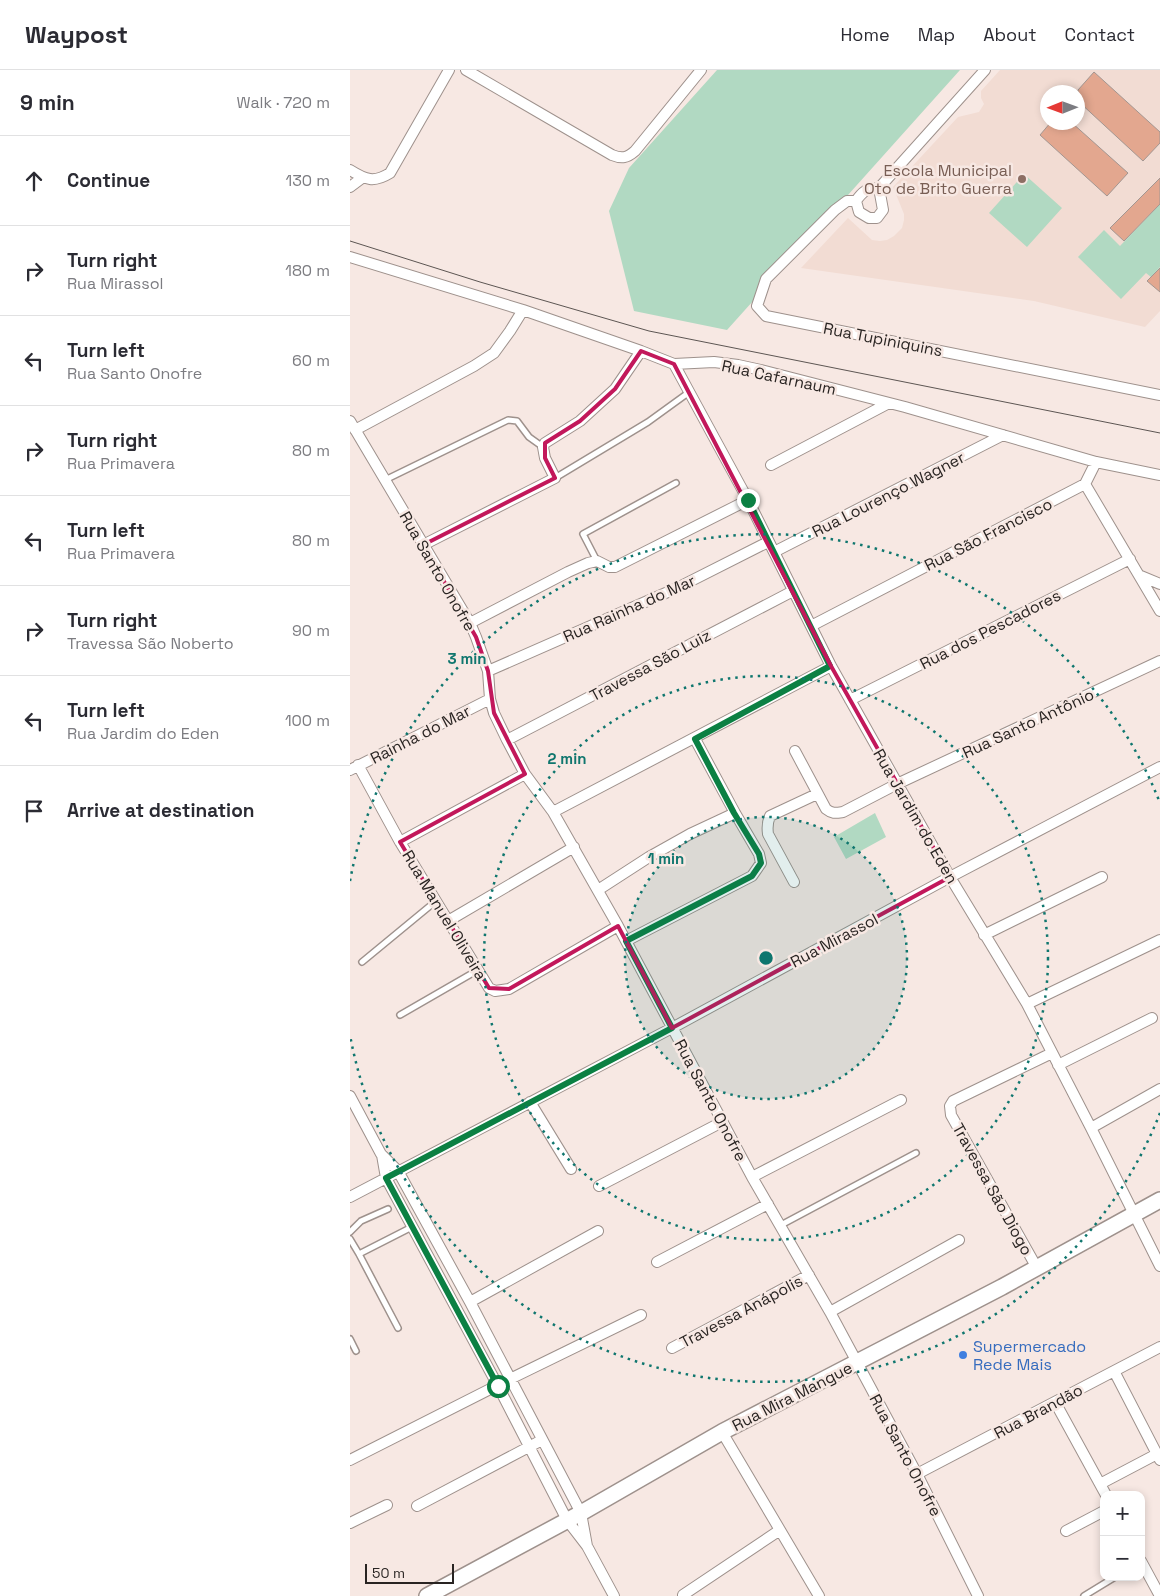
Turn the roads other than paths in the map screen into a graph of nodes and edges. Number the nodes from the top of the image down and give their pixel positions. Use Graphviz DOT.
graph roads {
  1 [pos="449,70"];
  2 [pos="466,70"];
  3 [pos="701,70"];
  4 [pos="985,70"];
  5 [pos="350,170"];
  6 [pos="362,178"];
  7 [pos="350,187"];
  8 [pos="879,188"];
  9 [pos="856,201"];
  10 [pos="350,257"];
  11 [pos="523,310"];
  12 [pos="641,350"];
  13 [pos="674,364"];
  14 [pos="688,393"];
  15 [pos="1160,395"];
  16 [pos="889,403"];
  17 [pos="352,426"];
  18 [pos="1003,435"];
  19 [pos="543,447"];
  20 [pos="1096,462"];
  21 [pos="771,465"];
  22 [pos="1160,475"];
  23 [pos="555,478"];
  24 [pos="384,480"];
  25 [pos="676,483"];
  26 [pos="1084,484"];
  27 [pos="748,500"];
  28 [pos="768,542"];
  29 [pos="423,545"];
  30 [pos="774,552"];
  31 [pos="1130,559"];
  32 [pos="597,561"];
  33 [pos="1141,576"];
  34 [pos="1160,584"];
  35 [pos="793,591"];
  36 [pos="1160,611"];
  37 [pos="470,623"];
  38 [pos="810,626"];
  39 [pos="1160,661"];
  40 [pos="830,666"];
  41 [pos="488,671"];
  42 [pos="490,699"];
  43 [pos="850,700"];
  44 [pos="695,739"];
  45 [pos="507,740"];
  46 [pos="795,751"];
  47 [pos="1160,767"];
  48 [pos="354,768"];
  49 [pos="525,774"];
  50 [pos="897,784"];
  51 [pos="817,794"];
  52 [pos="553,812"];
  53 [pos="734,813"];
  54 [pos="400,842"];
  55 [pos="574,847"];
  56 [pos="950,877"];
  57 [pos="1102,877"];
  58 [pos="794,882"];
  59 [pos="598,890"];
  60 [pos="436,901"];
  61 [pos="448,921"];
  62 [pos="618,926"];
  63 [pos="984,934"];
  64 [pos="1160,940"];
  65 [pos="626,941"];
  66 [pos="362,962"];
  67 [pos="478,970"];
  68 [pos="1026,1004"];
  69 [pos="400,1015"];
  70 [pos="1152,1018"];
  71 [pos="672,1028"];
  72 [pos="1052,1053"];
  73 [pos="1058,1065"];
  74 [pos="1160,1089"];
  75 [pos="350,1096"];
  76 [pos="901,1100"];
  77 [pos="530,1102"];
  78 [pos="722,1122"];
  79 [pos="1091,1128"];
  80 [pos="916,1153"];
  81 [pos="382,1154"];
  82 [pos="571,1169"];
  83 [pos="398,1172"];
  84 [pos="752,1177"];
  85 [pos="386,1178"];
  86 [pos="599,1186"];
  87 [pos="350,1197"];
  88 [pos="1160,1200"];
  89 [pos="768,1204"];
  90 [pos="388,1209"];
  91 [pos="1133,1215"];
  92 [pos="781,1225"];
  93 [pos="412,1227"];
  94 [pos="598,1231"];
  95 [pos="350,1232"];
  96 [pos="350,1239"];
  97 [pos="959,1240"];
  98 [pos="359,1254"];
  99 [pos="658,1262"];
  100 [pos="1160,1266"];
  101 [pos="1037,1268"];
  102 [pos="809,1275"];
  103 [pos="470,1302"];
  104 [pos="830,1312"];
  105 [pos="642,1315"];
  106 [pos="398,1328"];
  107 [pos="350,1339"];
  108 [pos="1160,1347"];
  109 [pos="672,1348"];
  110 [pos="356,1351"];
  111 [pos="856,1363"];
  112 [pos="1114,1371"];
  113 [pos="510,1379"];
  114 [pos="498,1386"];
  115 [pos="1055,1402"];
  116 [pos="722,1432"];
  117 [pos="542,1440"];
  118 [pos="529,1448"];
  119 [pos="1158,1457"];
  120 [pos="350,1460"];
  121 [pos="917,1474"];
  122 [pos="1100,1484"];
  123 [pos="1104,1491"];
  124 [pos="387,1505"];
  125 [pos="417,1506"];
  126 [pos="581,1513"];
  127 [pos="1100,1513"];
  128 [pos="567,1520"];
  129 [pos="350,1523"];
  130 [pos="780,1530"];
  131 [pos="1066,1532"];
  132 [pos="587,1546"];
  133 [pos="1145,1568"];
  134 [pos="1108,1581"];
  135 [pos="1159,1592"];
  136 [pos="683,1595"];
  137 [pos="427,1596"];
  138 [pos="614,1596"];
  139 [pos="819,1596"];
  140 [pos="978,1596"];
  141 [pos="1084,1596"];
  1 -- 6 [label="street"];
  2 -- 3 [label="street"];
  4 -- 8 [label="street"];
  5 -- 6 [label="street"];
  6 -- 7 [label="street"];
  8 -- 9 [label="street"];
  8 -- 9 [label="street"];
  9 -- 15 [label="street, Rua Tupiniquins"];
  10 -- 11 [label="street, Rua Cafarnaum"];
  11 -- 12 [label="street, Rua Cafarnaum"];
  11 -- 17 [label="street"];
  12 -- 13 [label="street, Rua Cafarnaum"];
  12 -- 19 [label="street"];
  13 -- 14 [label="street, Rua Jardim do Eden"];
  13 -- 16 [label="street, Rua Cafarnaum"];
  14 -- 23 [label="lane"];
  14 -- 27 [label="street, Rua Jardim do Eden"];
  16 -- 18 [label="street, Rua Cafarnaum"];
  16 -- 21 [label="street"];
  17 -- 24 [label="street, Rua Santo Onofre"];
  18 -- 20 [label="street, Rua Cafarnaum"];
  18 -- 30 [label="street, Rua Lourenço Wagner"];
  19 -- 23 [label="street"];
  19 -- 24 [label="lane"];
  20 -- 22 [label="street"];
  20 -- 26 [label="street"];
  23 -- 29 [label="street"];
  24 -- 29 [label="street, Rua Santo Onofre"];
  25 -- 32 [label="lane"];
  26 -- 31 [label="street"];
  26 -- 38 [label="street, Rua São Francisco"];
  27 -- 28 [label="street, Rua Jardim do Eden"];
  27 -- 32 [label="street"];
  28 -- 30 [label="street, Rua Jardim do Eden"];
  28 -- 41 [label="street, Rua Rainha do Mar"];
  29 -- 37 [label="street, Rua Santo Onofre"];
  30 -- 35 [label="street, Rua Jardim do Eden"];
  31 -- 33 [label="street"];
  31 -- 43 [label="street, Rua dos Pescadores"];
  32 -- 37 [label="street"];
  33 -- 34 [label="street"];
  33 -- 36 [label="street"];
  35 -- 38 [label="street, Rua Jardim do Eden"];
  35 -- 45 [label="street, Travessa São Luiz"];
  37 -- 41 [label="street, Rua Santo Onofre"];
  38 -- 40 [label="street, Rua Jardim do Eden"];
  39 -- 50 [label="street, Rua Santo Antônio"];
  40 -- 43 [label="street, Rua Jardim do Eden"];
  40 -- 44 [label="street"];
  41 -- 42 [label="street, Rua Santo Onofre"];
  42 -- 45 [label="street, Rua Santo Onofre"];
  42 -- 48 [label="street, Rainha do Mar"];
  43 -- 50 [label="street, Rua Jardim do Eden"];
  44 -- 52 [label="street"];
  44 -- 53 [label="street"];
  45 -- 49 [label="street, Rua Santo Onofre"];
  46 -- 51 [label="street, Rua Santo Antônio"];
  47 -- 56 [label="street, Rua Mirassol"];
  48 -- 54 [label="street, Rua Manuel Oliveira"];
  49 -- 52 [label="street, Rua Santo Onofre"];
  49 -- 54 [label="street"];
  50 -- 51 [label="street, Rua Santo Antônio"];
  50 -- 56 [label="street, Rua Jardim do Eden"];
  51 -- 58 [label="street"];
  52 -- 55 [label="street, Rua Santo Onofre"];
  53 -- 59 [label="street"];
  53 -- 65 [label="street"];
  54 -- 60 [label="street, Rua Manuel Oliveira"];
  55 -- 59 [label="street, Rua Santo Onofre"];
  55 -- 61 [label="street"];
  56 -- 63 [label="street, Rua Jardim do Eden"];
  56 -- 71 [label="street, Rua Mirassol"];
  57 -- 63 [label="street"];
  59 -- 62 [label="street, Rua Santo Onofre"];
  60 -- 61 [label="street, Rua Manuel Oliveira"];
  60 -- 66 [label="lane"];
  61 -- 67 [label="street, Rua Manuel Oliveira"];
  62 -- 65 [label="street, Rua Santo Onofre"];
  62 -- 67 [label="street, Rua Manuel Oliveira"];
  63 -- 68 [label="street, Rua Jardim do Eden"];
  64 -- 68 [label="street"];
  65 -- 71 [label="street, Rua Santo Onofre"];
  67 -- 69 [label="lane"];
  68 -- 72 [label="street, Rua Jardim do Eden"];
  70 -- 73 [label="street"];
  71 -- 77 [label="street, Rua Mirassol"];
  71 -- 78 [label="street, Rua Santo Onofre"];
  72 -- 73 [label="street, Rua Jardim do Eden"];
  72 -- 101 [label="street, Travessa São Diogo"];
  73 -- 79 [label="street, Rua Jardim do Eden"];
  74 -- 79 [label="street"];
  75 -- 81 [label="street"];
  76 -- 84 [label="street"];
  77 -- 82 [label="street"];
  77 -- 83 [label="street, Rua Mirassol"];
  78 -- 84 [label="street, Rua Santo Onofre"];
  78 -- 86 [label="street"];
  79 -- 91 [label="street, Rua Jardim do Eden"];
  80 -- 92 [label="lane"];
  81 -- 83 [label="street"];
  81 -- 85 [label="street"];
  83 -- 85 [label="street, Rua Mirassol"];
  83 -- 103 [label="street"];
  84 -- 89 [label="street, Rua Santo Onofre"];
  85 -- 87 [label="street, Rua Mirassol"];
  85 -- 93 [label="street"];
  88 -- 91 [label="main road, Rua Mira Mangue"];
  89 -- 92 [label="street, Rua Santo Onofre"];
  89 -- 99 [label="street"];
  90 -- 95 [label="lane"];
  91 -- 100 [label="street, Rua Jardim do Eden"];
  91 -- 101 [label="main road, Rua Mira Mangue"];
  92 -- 102 [label="street, Rua Santo Onofre"];
  93 -- 98 [label="lane"];
  93 -- 114 [label="street"];
  94 -- 103 [label="street"];
  96 -- 98 [label="lane"];
  97 -- 104 [label="street"];
  98 -- 106 [label="lane"];
  101 -- 111 [label="main road, Rua Mira Mangue"];
  102 -- 104 [label="street, Rua Santo Onofre"];
  102 -- 109 [label="street, Travessa Anápolis"];
  103 -- 113 [label="street"];
  104 -- 111 [label="street, Rua Santo Onofre"];
  105 -- 113 [label="street"];
  107 -- 110 [label="lane"];
  108 -- 112 [label="street, Rua Brandão"];
  111 -- 116 [label="main road, Rua Mira Mangue"];
  111 -- 121 [label="street, Rua Santo Onofre"];
  112 -- 115 [label="street, Rua Brandão"];
  112 -- 119 [label="street"];
  113 -- 114 [label="street"];
  113 -- 117 [label="street"];
  114 -- 118 [label="street"];
  114 -- 120 [label="street"];
  115 -- 121 [label="street, Rua Brandão"];
  115 -- 122 [label="street"];
  116 -- 126 [label="main road, Rua Mira Mangue"];
  116 -- 130 [label="street"];
  117 -- 118 [label="street"];
  117 -- 126 [label="street"];
  118 -- 125 [label="street"];
  118 -- 128 [label="street"];
  119 -- 122 [label="street"];
  121 -- 140 [label="street, Rua Santo Onofre"];
  122 -- 123 [label="street"];
  124 -- 129 [label="street"];
  126 -- 128 [label="main road, Rua Mira Mangue"];
  126 -- 132 [label="street"];
  127 -- 131 [label="street"];
  128 -- 132 [label="street"];
  128 -- 137 [label="main road, Rua Mira Mangue"];
  130 -- 136 [label="street"];
  130 -- 139 [label="street"];
  132 -- 138 [label="street"];
  133 -- 135 [label="street"];
  134 -- 141 [label="lane"];
}
